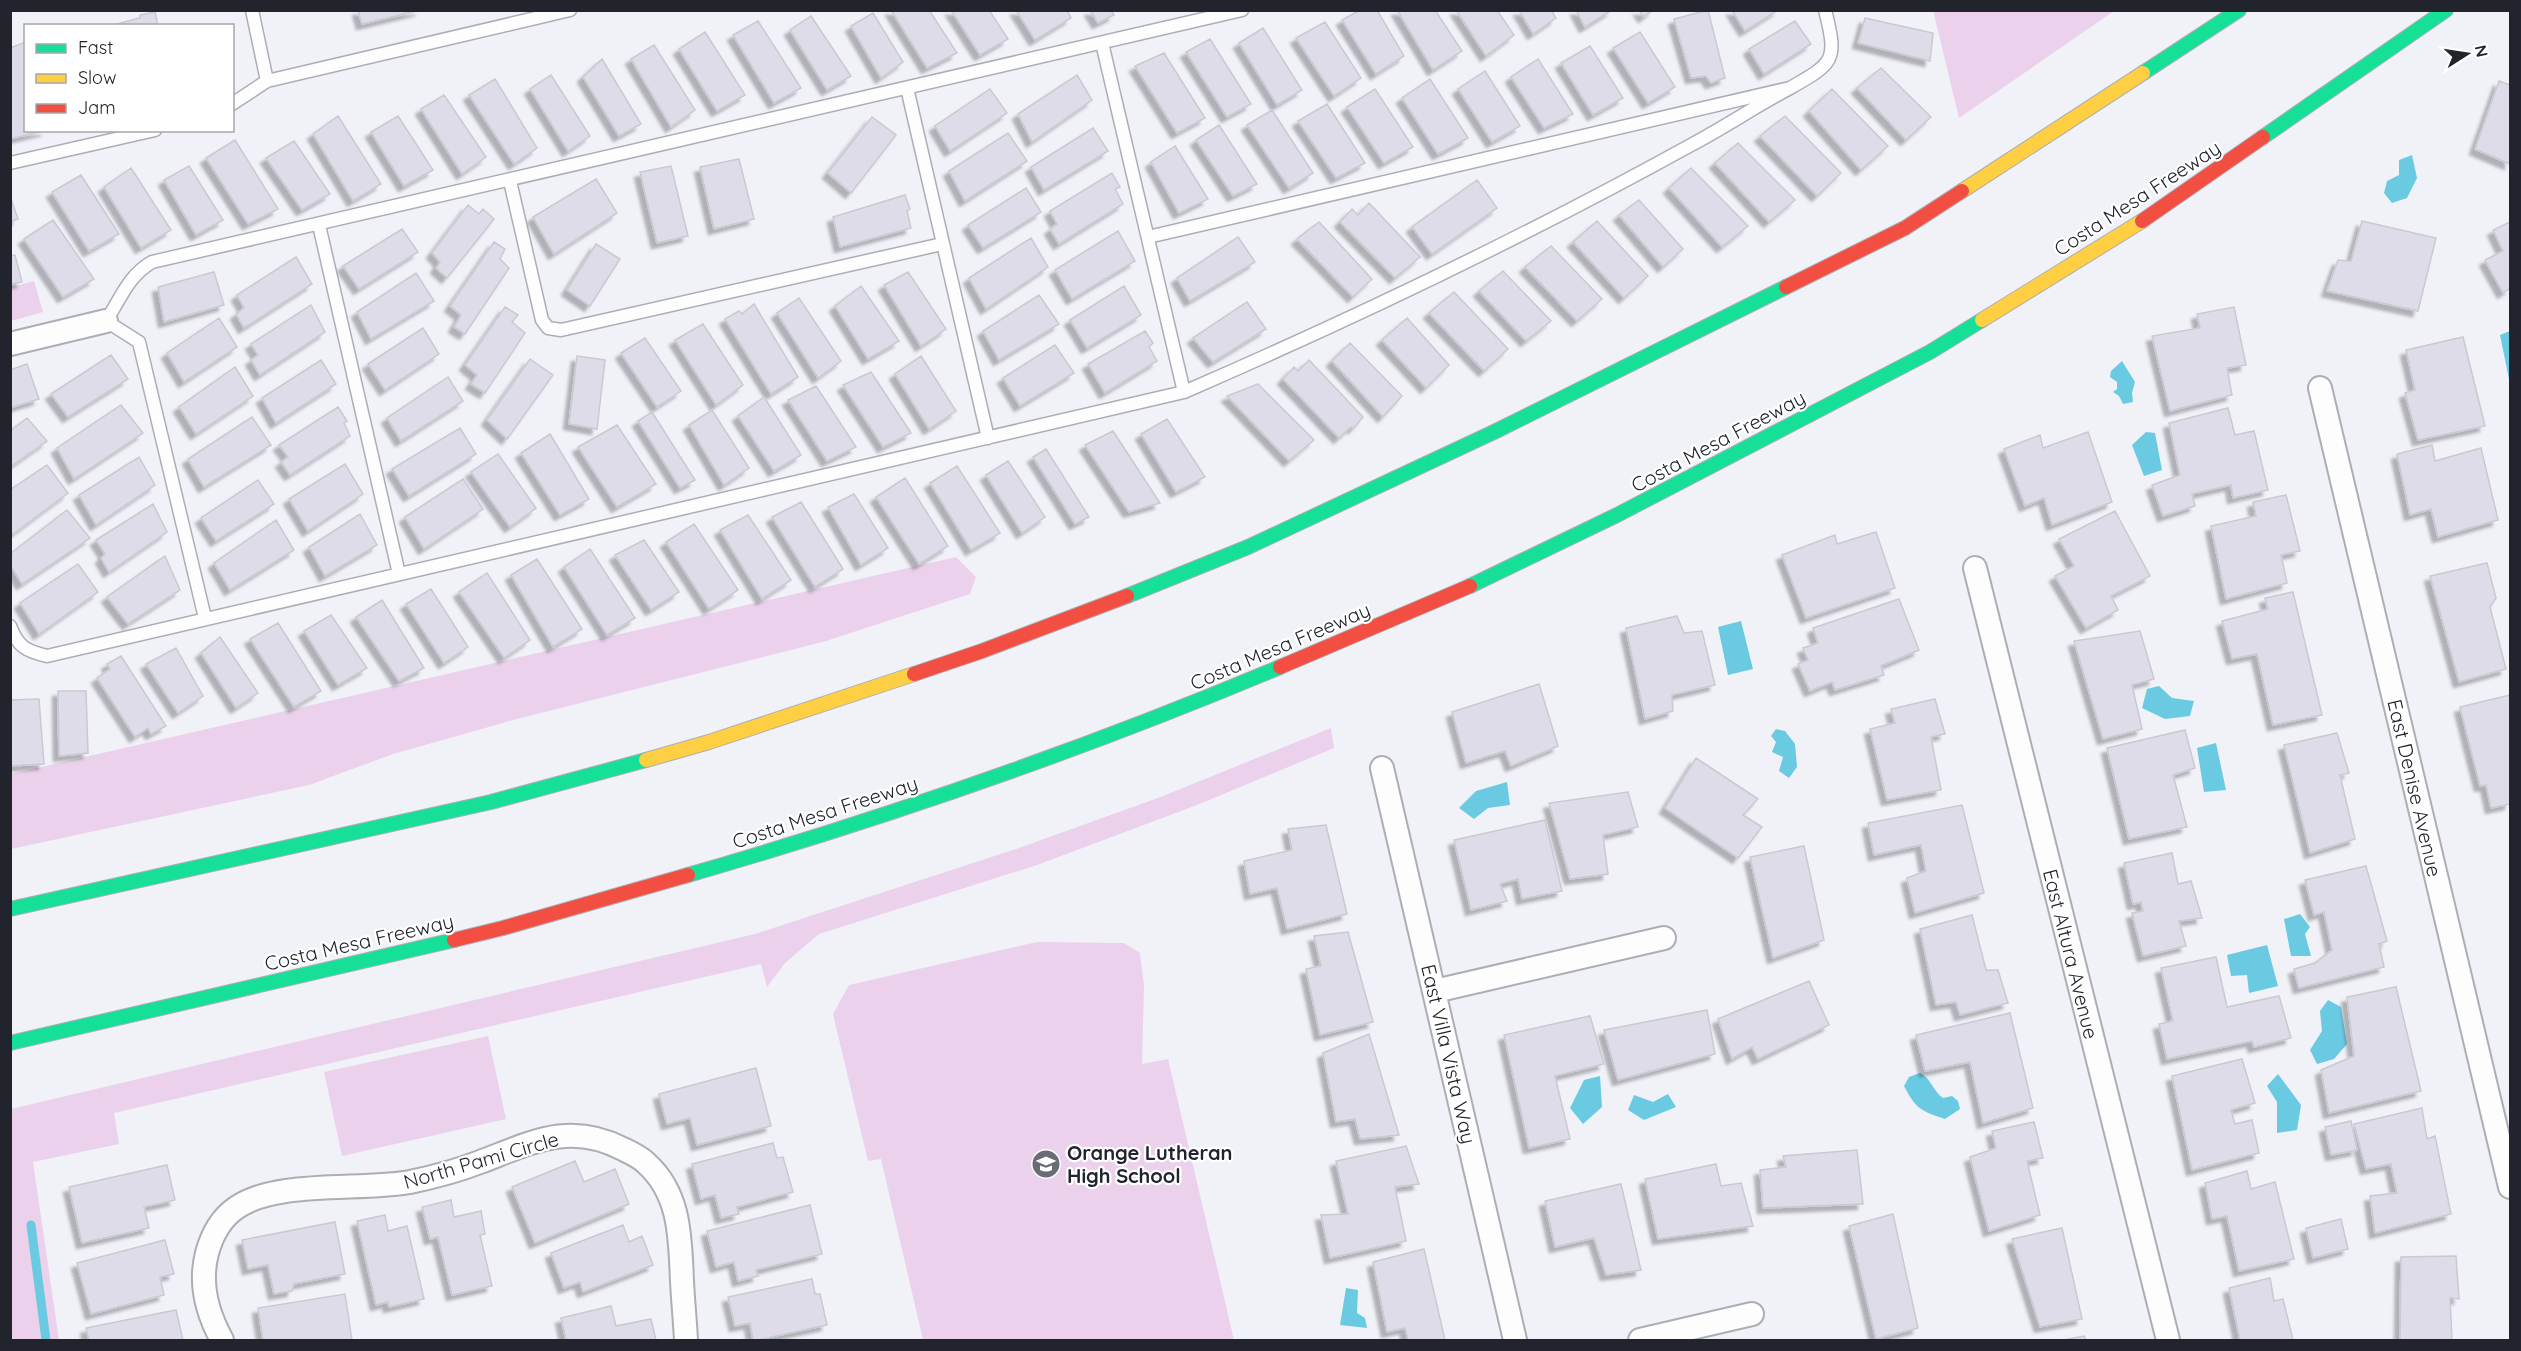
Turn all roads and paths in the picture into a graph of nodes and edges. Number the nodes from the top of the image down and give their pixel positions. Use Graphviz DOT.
graph roads {
  1 [pos="252,10"];
  2 [pos="570,10"];
  3 [pos="1242,10"];
  4 [pos="1825,10"];
  5 [pos="2239,10"];
  6 [pos="2446,10"];
  7 [pos="1102,44"];
  8 [pos="267,81"];
  9 [pos="907,88"];
  10 [pos="1790,88"];
  11 [pos="234,103"];
  12 [pos="146,132"];
  13 [pos="10,163"];
  14 [pos="510,181"];
  15 [pos="319,225"];
  16 [pos="1148,237"];
  17 [pos="942,244"];
  18 [pos="106,321"];
  19 [pos="10,344"];
  20 [pos="2320,388"];
  21 [pos="1184,392"];
  22 [pos="988,438"];
  23 [pos="1975,568"];
  24 [pos="399,574"];
  25 [pos="205,618"];
  26 [pos="10,626"];
  27 [pos="1382,768"];
  28 [pos="10,909"];
  29 [pos="1664,938"];
  30 [pos="1435,991"];
  31 [pos="10,1043"];
  32 [pos="2511,1187"];
  33 [pos="1752,1314"];
  34 [pos="222,1341"];
  35 [pos="686,1341"];
  36 [pos="1515,1341"];
  37 [pos="1640,1341"];
  38 [pos="2168,1341"];
  1 -- 8 [label="lane"];
  2 -- 8 [label="lane"];
  3 -- 7 [label="lane"];
  4 -- 10 [label="lane"];
  5 -- 28 [label="highway"];
  6 -- 31 [label="highway, Costa Mesa Freeway"];
  7 -- 9 [label="lane"];
  7 -- 16 [label="lane"];
  8 -- 11 [label="lane"];
  9 -- 14 [label="lane"];
  9 -- 17 [label="lane"];
  10 -- 16 [label="lane"];
  10 -- 21 [label="lane"];
  12 -- 13 [label="lane"];
  14 -- 15 [label="lane"];
  14 -- 17 [label="lane"];
  15 -- 18 [label="lane"];
  15 -- 24 [label="lane"];
  16 -- 21 [label="lane"];
  17 -- 22 [label="lane"];
  18 -- 19 [label="street"];
  18 -- 25 [label="lane"];
  20 -- 32 [label="street, East Denise Avenue"];
  21 -- 22 [label="lane"];
  22 -- 24 [label="lane"];
  23 -- 38 [label="street, East Altura Avenue"];
  24 -- 25 [label="lane"];
  25 -- 26 [label="lane"];
  27 -- 30 [label="street, East Villa Vista Way"];
  29 -- 30 [label="street"];
  30 -- 36 [label="street, East Villa Vista Way"];
  33 -- 37 [label="street"];
  34 -- 35 [label="street, North Pami Circle"];
}
